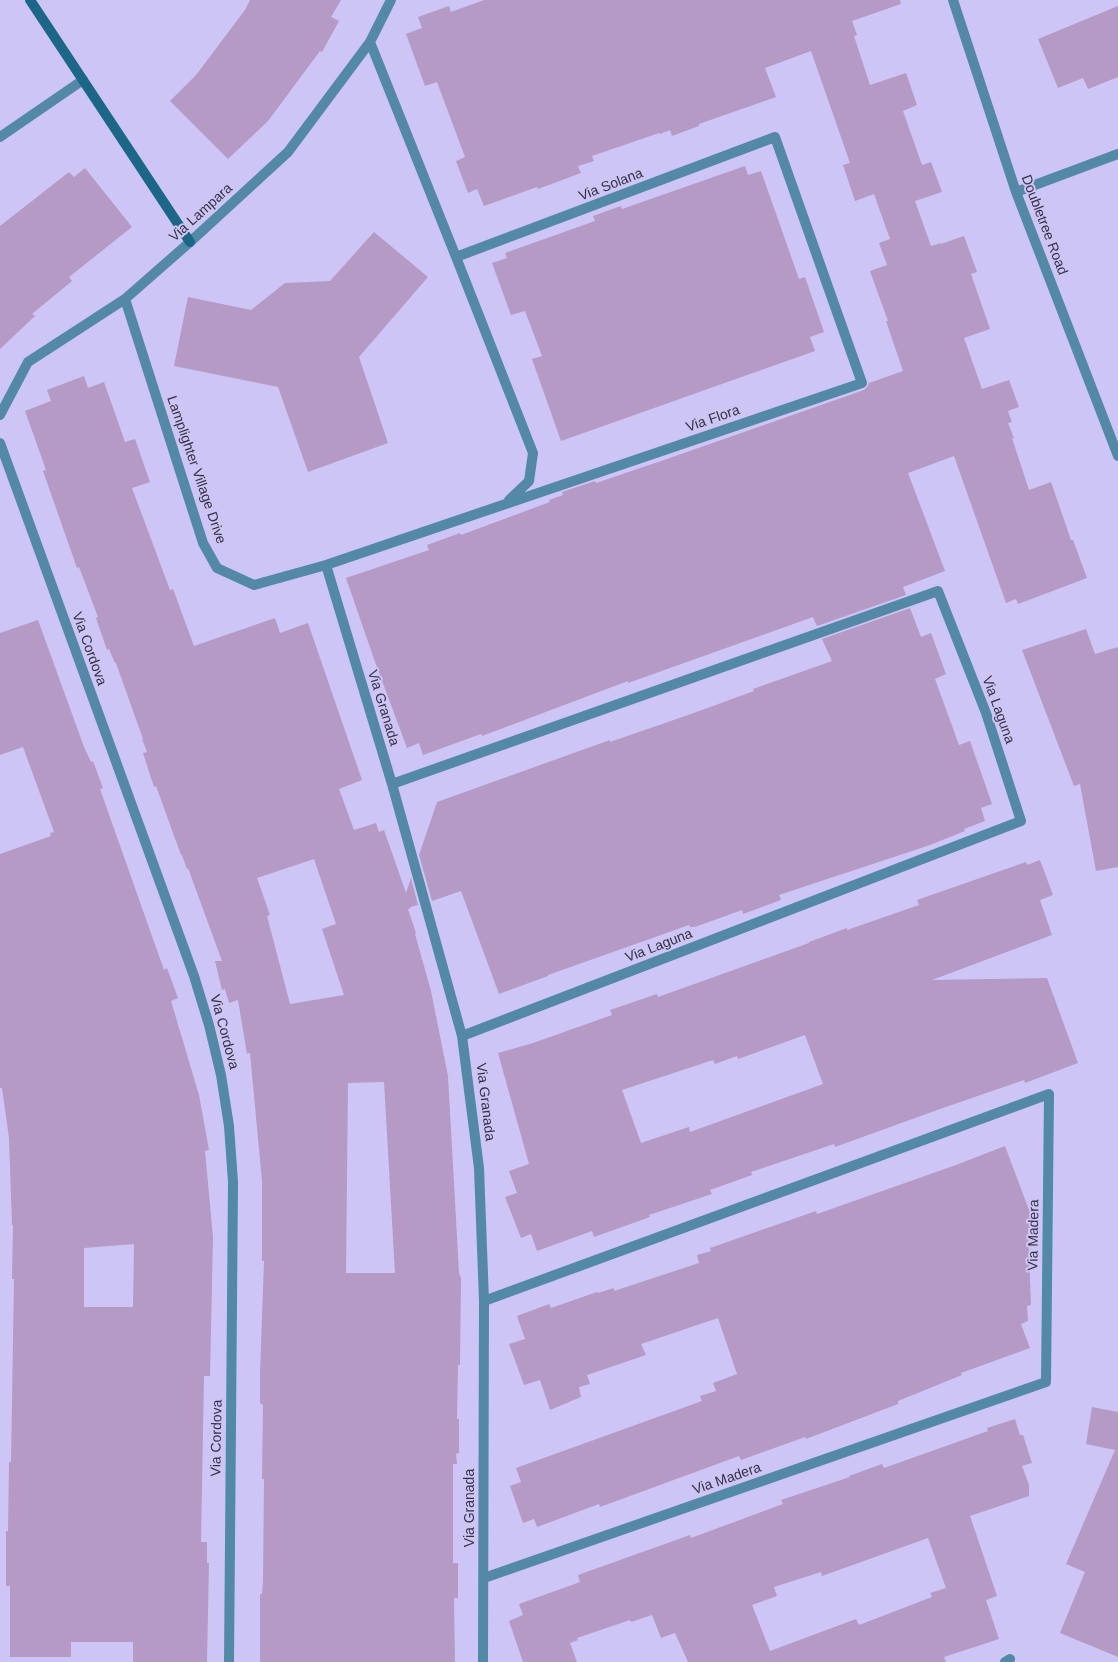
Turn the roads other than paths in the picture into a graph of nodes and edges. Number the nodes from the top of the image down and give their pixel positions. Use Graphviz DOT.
graph roads {
  1 [pos="30,0"];
  2 [pos="953,0"];
  3 [pos="394,1"];
  4 [pos="370,42"];
  5 [pos="83,80"];
  6 [pos="0,137"];
  7 [pos="775,137"];
  8 [pos="1118,154"];
  9 [pos="1016,192"];
  10 [pos="190,242"];
  11 [pos="456,257"];
  12 [pos="125,298"];
  13 [pos="0,415"];
  14 [pos="0,443"];
  15 [pos="1118,456"];
  16 [pos="505,503"];
  17 [pos="326,566"];
  18 [pos="392,784"];
  19 [pos="462,1036"];
  20 [pos="484,1301"];
  21 [pos="484,1578"];
  22 [pos="229,1662"];
  23 [pos="483,1662"];
  1 -- 5 [label="street"];
  2 -- 9 [label="street, Doubletree Road"];
  3 -- 4 [label="street, Via Lampara"];
  4 -- 10 [label="street, Via Lampara"];
  4 -- 11 [label="street"];
  5 -- 6 [label="street"];
  5 -- 10 [label="street"];
  7 -- 11 [label="street, Via Solana"];
  7 -- 16 [label="street, Via Flora"];
  8 -- 9 [label="street"];
  9 -- 15 [label="street, Doubletree Road"];
  10 -- 12 [label="street, Via Lampara"];
  11 -- 16 [label="street"];
  12 -- 13 [label="street, Via Lampara"];
  12 -- 17 [label="street, Lamplighter Village Drive"];
  14 -- 22 [label="street, Via Cordova"];
  16 -- 17 [label="street, Via Flora"];
  17 -- 18 [label="street, Via Granada"];
  18 -- 19 [label="street, Via Granada"];
  18 -- 19 [label="street, Via Laguna"];
  19 -- 20 [label="street, Via Granada"];
  20 -- 21 [label="street, Via Granada"];
  20 -- 21 [label="street, Via Madera"];
  21 -- 23 [label="street, Via Granada"];
}
